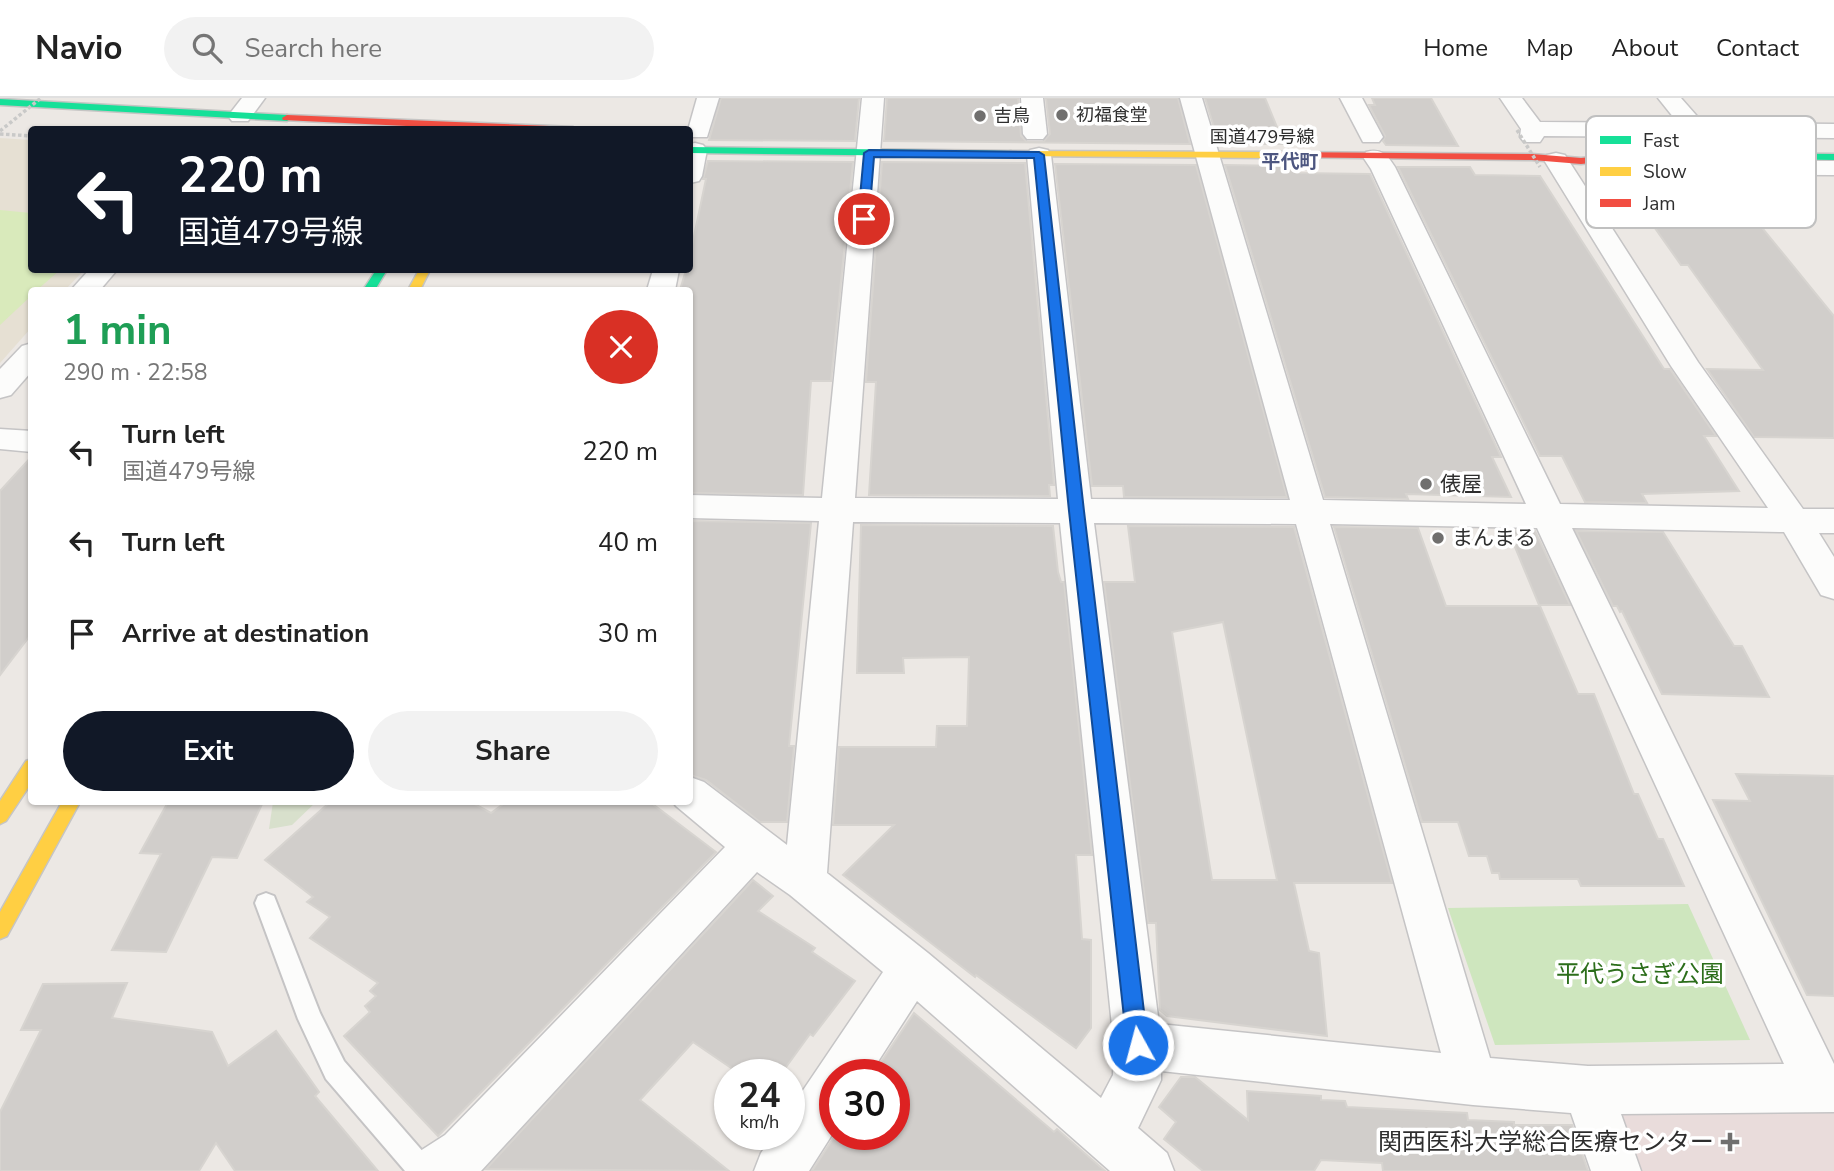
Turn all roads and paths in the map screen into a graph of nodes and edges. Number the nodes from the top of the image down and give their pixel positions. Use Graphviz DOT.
graph roads {
  1 [pos="41,98"];
  2 [pos="708,98"];
  3 [pos="873,98"];
  4 [pos="1032,98"];
  5 [pos="1191,98"];
  6 [pos="1352,98"];
  7 [pos="1511,98"];
  8 [pos="1669,98"];
  9 [pos="0,102"];
  10 [pos="247,107"];
  11 [pos="469,107"];
  12 [pos="502,108"];
  13 [pos="1684,116"];
  14 [pos="438,126"];
  15 [pos="459,126"];
  16 [pos="493,126"];
  17 [pos="1816,131"];
  18 [pos="1834,131"];
  19 [pos="1586,132"];
  20 [pos="0,133"];
  21 [pos="1525,133"];
  22 [pos="1586,135"];
  23 [pos="28,136"];
  24 [pos="1036,136"];
  25 [pos="697,139"];
  26 [pos="868,139"];
  27 [pos="1205,141"];
  28 [pos="1816,141"];
  29 [pos="1372,142"];
  30 [pos="1834,142"];
  31 [pos="1816,157"];
  32 [pos="1834,157"];
  33 [pos="693,160"];
  34 [pos="1586,161"];
  35 [pos="1548,163"];
  36 [pos="1816,168"];
  37 [pos="1834,168"];
  38 [pos="1586,219"];
  39 [pos="1592,228"];
  40 [pos="100,273"];
  41 [pos="88,287"];
  42 [pos="28,356"];
  43 [pos="0,388"];
  44 [pos="0,439"];
  45 [pos="28,442"];
  46 [pos="693,506"];
  47 [pos="838,510"];
  48 [pos="1076,511"];
  49 [pos="1311,512"];
  50 [pos="1550,516"];
  51 [pos="1793,519"];
  52 [pos="1834,521"];
  53 [pos="1834,586"];
  54 [pos="28,772"];
  55 [pos="693,796"];
  56 [pos="69,805"];
  57 [pos="0,817"];
  58 [pos="777,861"];
  59 [pos="266,903"];
  60 [pos="0,930"];
  61 [pos="912,968"];
  62 [pos="1138,1045"];
  63 [pos="852,1059"];
  64 [pos="1473,1081"];
  65 [pos="1827,1088"];
  66 [pos="1588,1090"];
  67 [pos="819,1110"];
  68 [pos="1108,1134"];
  69 [pos="423,1171"];
  70 [pos="435,1171"];
  71 [pos="779,1171"];
  72 [pos="1149,1171"];
  73 [pos="1616,1171"];
  1 -- 20 [label="path, bridge"];
  2 -- 25 [label="street"];
  3 -- 26 [label="street"];
  4 -- 24 [label="street"];
  5 -- 27 [label="street"];
  6 -- 29 [label="street"];
  7 -- 21 [label="street"];
  8 -- 13 [label="street"];
  9 -- 10 [label="highway"];
  10 -- 14 [label="highway"];
  11 -- 15 [label="highway"];
  12 -- 16 [label="highway"];
  17 -- 18 [label="street"];
  19 -- 21 [label="street"];
  20 -- 23 [label="path"];
  21 -- 22 [label="highway"];
  21 -- 35 [label="path, bridge"];
  24 -- 26 [label="highway, 国道479号線"];
  24 -- 27 [label="highway, 国道479号線"];
  24 -- 48 [label="street"];
  25 -- 26 [label="highway, 国道479号線"];
  25 -- 33 [label="street"];
  26 -- 47 [label="street"];
  27 -- 29 [label="highway, 国道479号線"];
  27 -- 49 [label="street"];
  28 -- 30 [label="highway"];
  29 -- 35 [label="highway, 国道479号線"];
  29 -- 50 [label="street"];
  31 -- 32 [label="highway, 国道479号線"];
  34 -- 35 [label="highway, 国道479号線"];
  35 -- 38 [label="street"];
  36 -- 37 [label="street"];
  39 -- 51 [label="street"];
  40 -- 41 [label="street"];
  42 -- 43 [label="street"];
  44 -- 45 [label="street"];
  46 -- 47 [label="street"];
  47 -- 48 [label="street"];
  47 -- 58 [label="street"];
  48 -- 49 [label="street"];
  48 -- 62 [label="street"];
  49 -- 50 [label="street"];
  49 -- 64 [label="street"];
  50 -- 51 [label="street"];
  50 -- 65 [label="street"];
  51 -- 52 [label="street"];
  51 -- 53 [label="street"];
  54 -- 57 [label="highway"];
  55 -- 58 [label="street"];
  56 -- 60 [label="highway"];
  58 -- 61 [label="street"];
  58 -- 70 [label="street"];
  59 -- 69 [label="lane"];
  61 -- 63 [label="street"];
  61 -- 68 [label="street"];
  62 -- 64 [label="street"];
  62 -- 68 [label="street"];
  64 -- 66 [label="street"];
  65 -- 66 [label="street"];
  66 -- 73 [label="street"];
  67 -- 71 [label="street"];
  68 -- 72 [label="street"];
}
